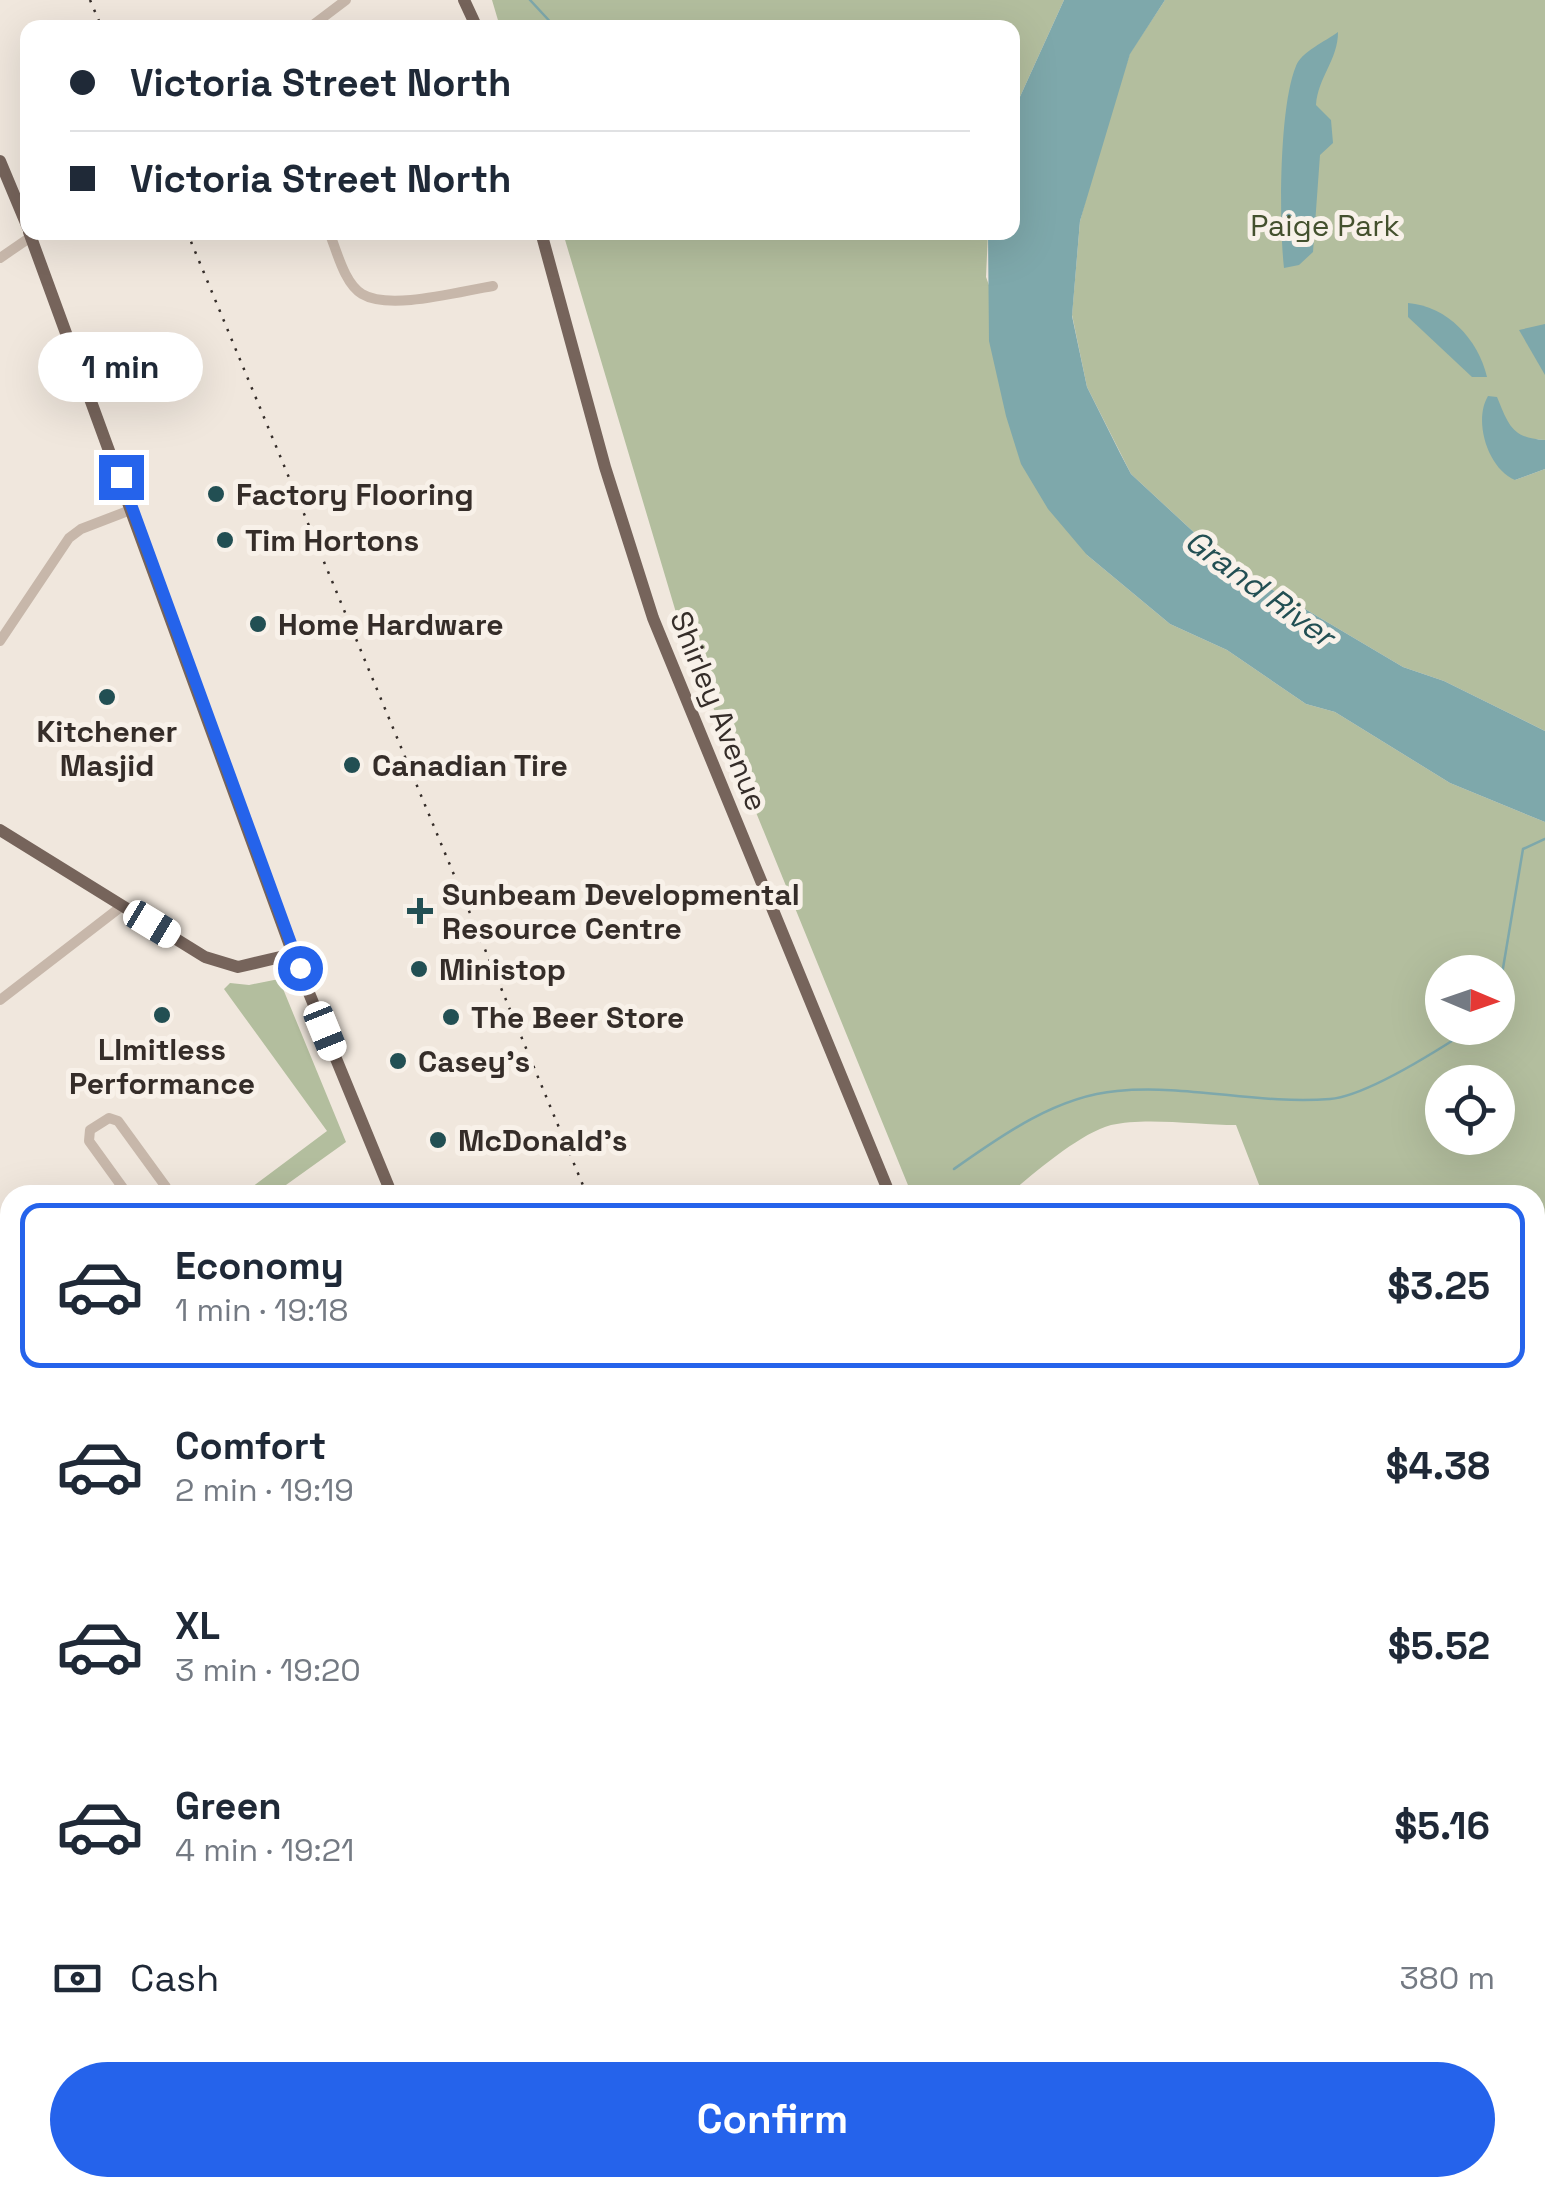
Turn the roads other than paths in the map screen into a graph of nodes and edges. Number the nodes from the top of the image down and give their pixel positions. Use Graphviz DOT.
graph roads {
  1 [pos="346,0"];
  2 [pos="319,20"];
  3 [pos="0,161"];
  4 [pos="20,207"];
  5 [pos="22,240"];
  6 [pos="34,240"];
  7 [pos="332,240"];
  8 [pos="542,240"];
  9 [pos="0,258"];
  10 [pos="493,286"];
  11 [pos="133,509"];
  12 [pos="0,641"];
  13 [pos="0,830"];
  14 [pos="122,906"];
  15 [pos="294,954"];
  16 [pos="0,1000"];
  17 [pos="121,1185"];
  18 [pos="165,1185"];
  19 [pos="388,1185"];
  20 [pos="886,1185"];
  1 -- 2 [label="street"];
  3 -- 4 [label="main road"];
  5 -- 9 [label="street"];
  6 -- 11 [label="main road"];
  7 -- 10 [label="street"];
  8 -- 20 [label="main road, Shirley Avenue"];
  11 -- 12 [label="street"];
  11 -- 15 [label="main road"];
  13 -- 14 [label="main road"];
  14 -- 15 [label="main road"];
  14 -- 16 [label="street"];
  15 -- 19 [label="main road"];
  17 -- 18 [label="street"];
}
